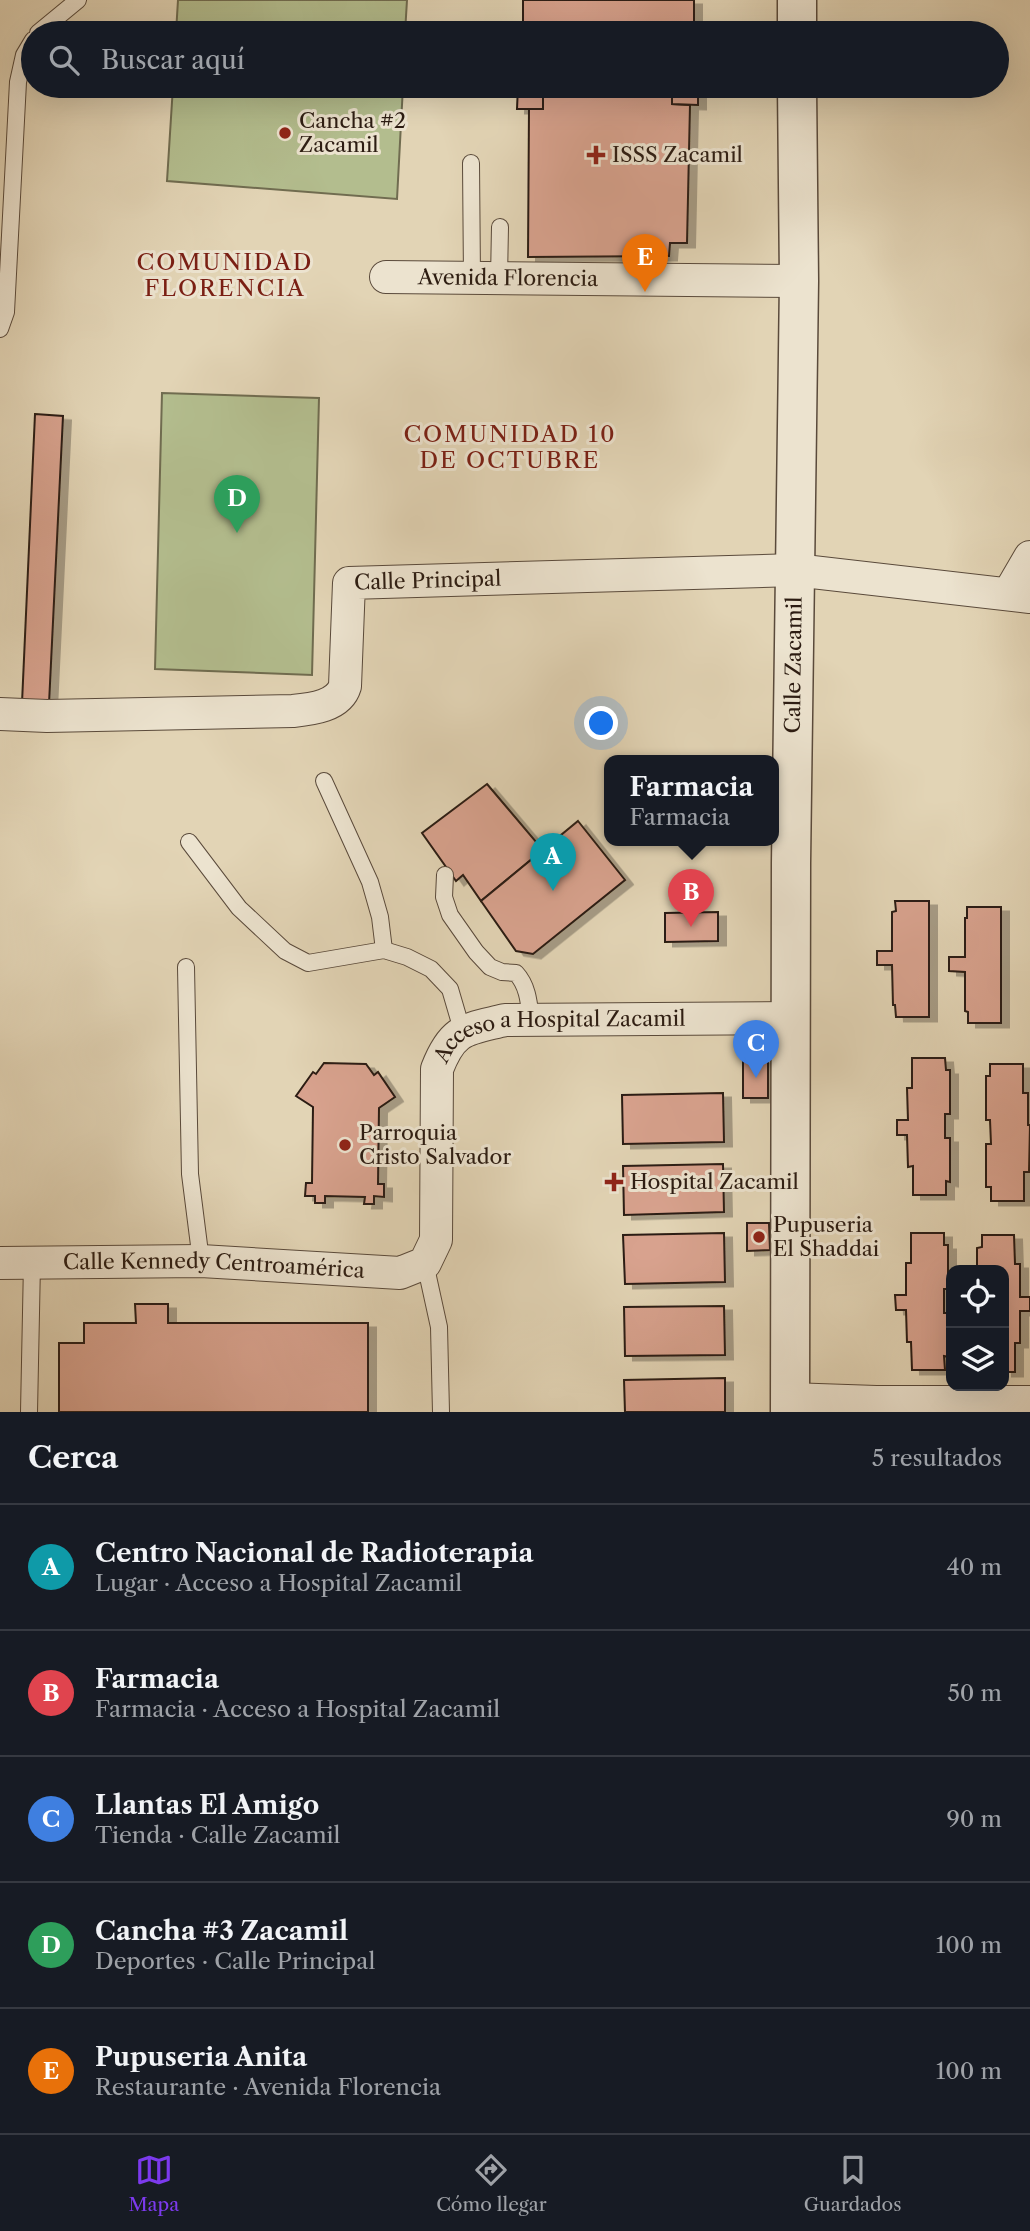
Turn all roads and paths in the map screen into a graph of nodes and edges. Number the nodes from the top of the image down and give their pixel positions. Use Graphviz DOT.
graph roads {
  1 [pos="78,0"];
  2 [pos="797,0"];
  3 [pos="53,21"];
  4 [pos="797,21"];
  5 [pos="21,68"];
  6 [pos="797,98"];
  7 [pos="471,163"];
  8 [pos="500,227"];
  9 [pos="386,277"];
  10 [pos="485,278"];
  11 [pos="799,281"];
  12 [pos="0,329"];
  13 [pos="1030,557"];
  14 [pos="795,570"];
  15 [pos="1020,595"];
  16 [pos="0,714"];
  17 [pos="324,781"];
  18 [pos="189,842"];
  19 [pos="445,875"];
  20 [pos="384,950"];
  21 [pos="186,967"];
  22 [pos="792,1018"];
  23 [pos="531,1020"];
  24 [pos="462,1030"];
  25 [pos="201,1261"];
  26 [pos="0,1263"];
  27 [pos="32,1263"];
  28 [pos="425,1263"];
  29 [pos="1030,1402"];
  30 [pos="789,1406"];
  31 [pos="29,1412"];
  32 [pos="441,1412"];
  1 -- 3 [label="lane"];
  2 -- 4 [label="street"];
  5 -- 12 [label="lane"];
  6 -- 11 [label="street, Calle Zacamil"];
  7 -- 10 [label="lane"];
  8 -- 10 [label="lane"];
  9 -- 10 [label="street, Avenida Florencia"];
  10 -- 11 [label="street, Avenida Florencia"];
  11 -- 14 [label="street, Calle Zacamil"];
  13 -- 15 [label="street"];
  14 -- 15 [label="street"];
  14 -- 16 [label="street, Calle Principal"];
  14 -- 22 [label="street, Calle Zacamil"];
  17 -- 20 [label="lane"];
  18 -- 20 [label="lane"];
  19 -- 23 [label="lane"];
  20 -- 24 [label="lane"];
  21 -- 25 [label="lane"];
  22 -- 23 [label="street, Acceso a Hospital Zacamil"];
  22 -- 30 [label="street, Calle Zacamil"];
  23 -- 24 [label="street, Acceso a Hospital Zacamil"];
  24 -- 28 [label="street, Acceso a Hospital Zacamil"];
  25 -- 27 [label="street, Calle Kennedy Centroamérica"];
  25 -- 28 [label="street, Calle Kennedy Centroamérica"];
  26 -- 27 [label="street, Calle Kennedy Centroamérica"];
  27 -- 31 [label="lane"];
  28 -- 32 [label="lane"];
  29 -- 30 [label="street"];
}
